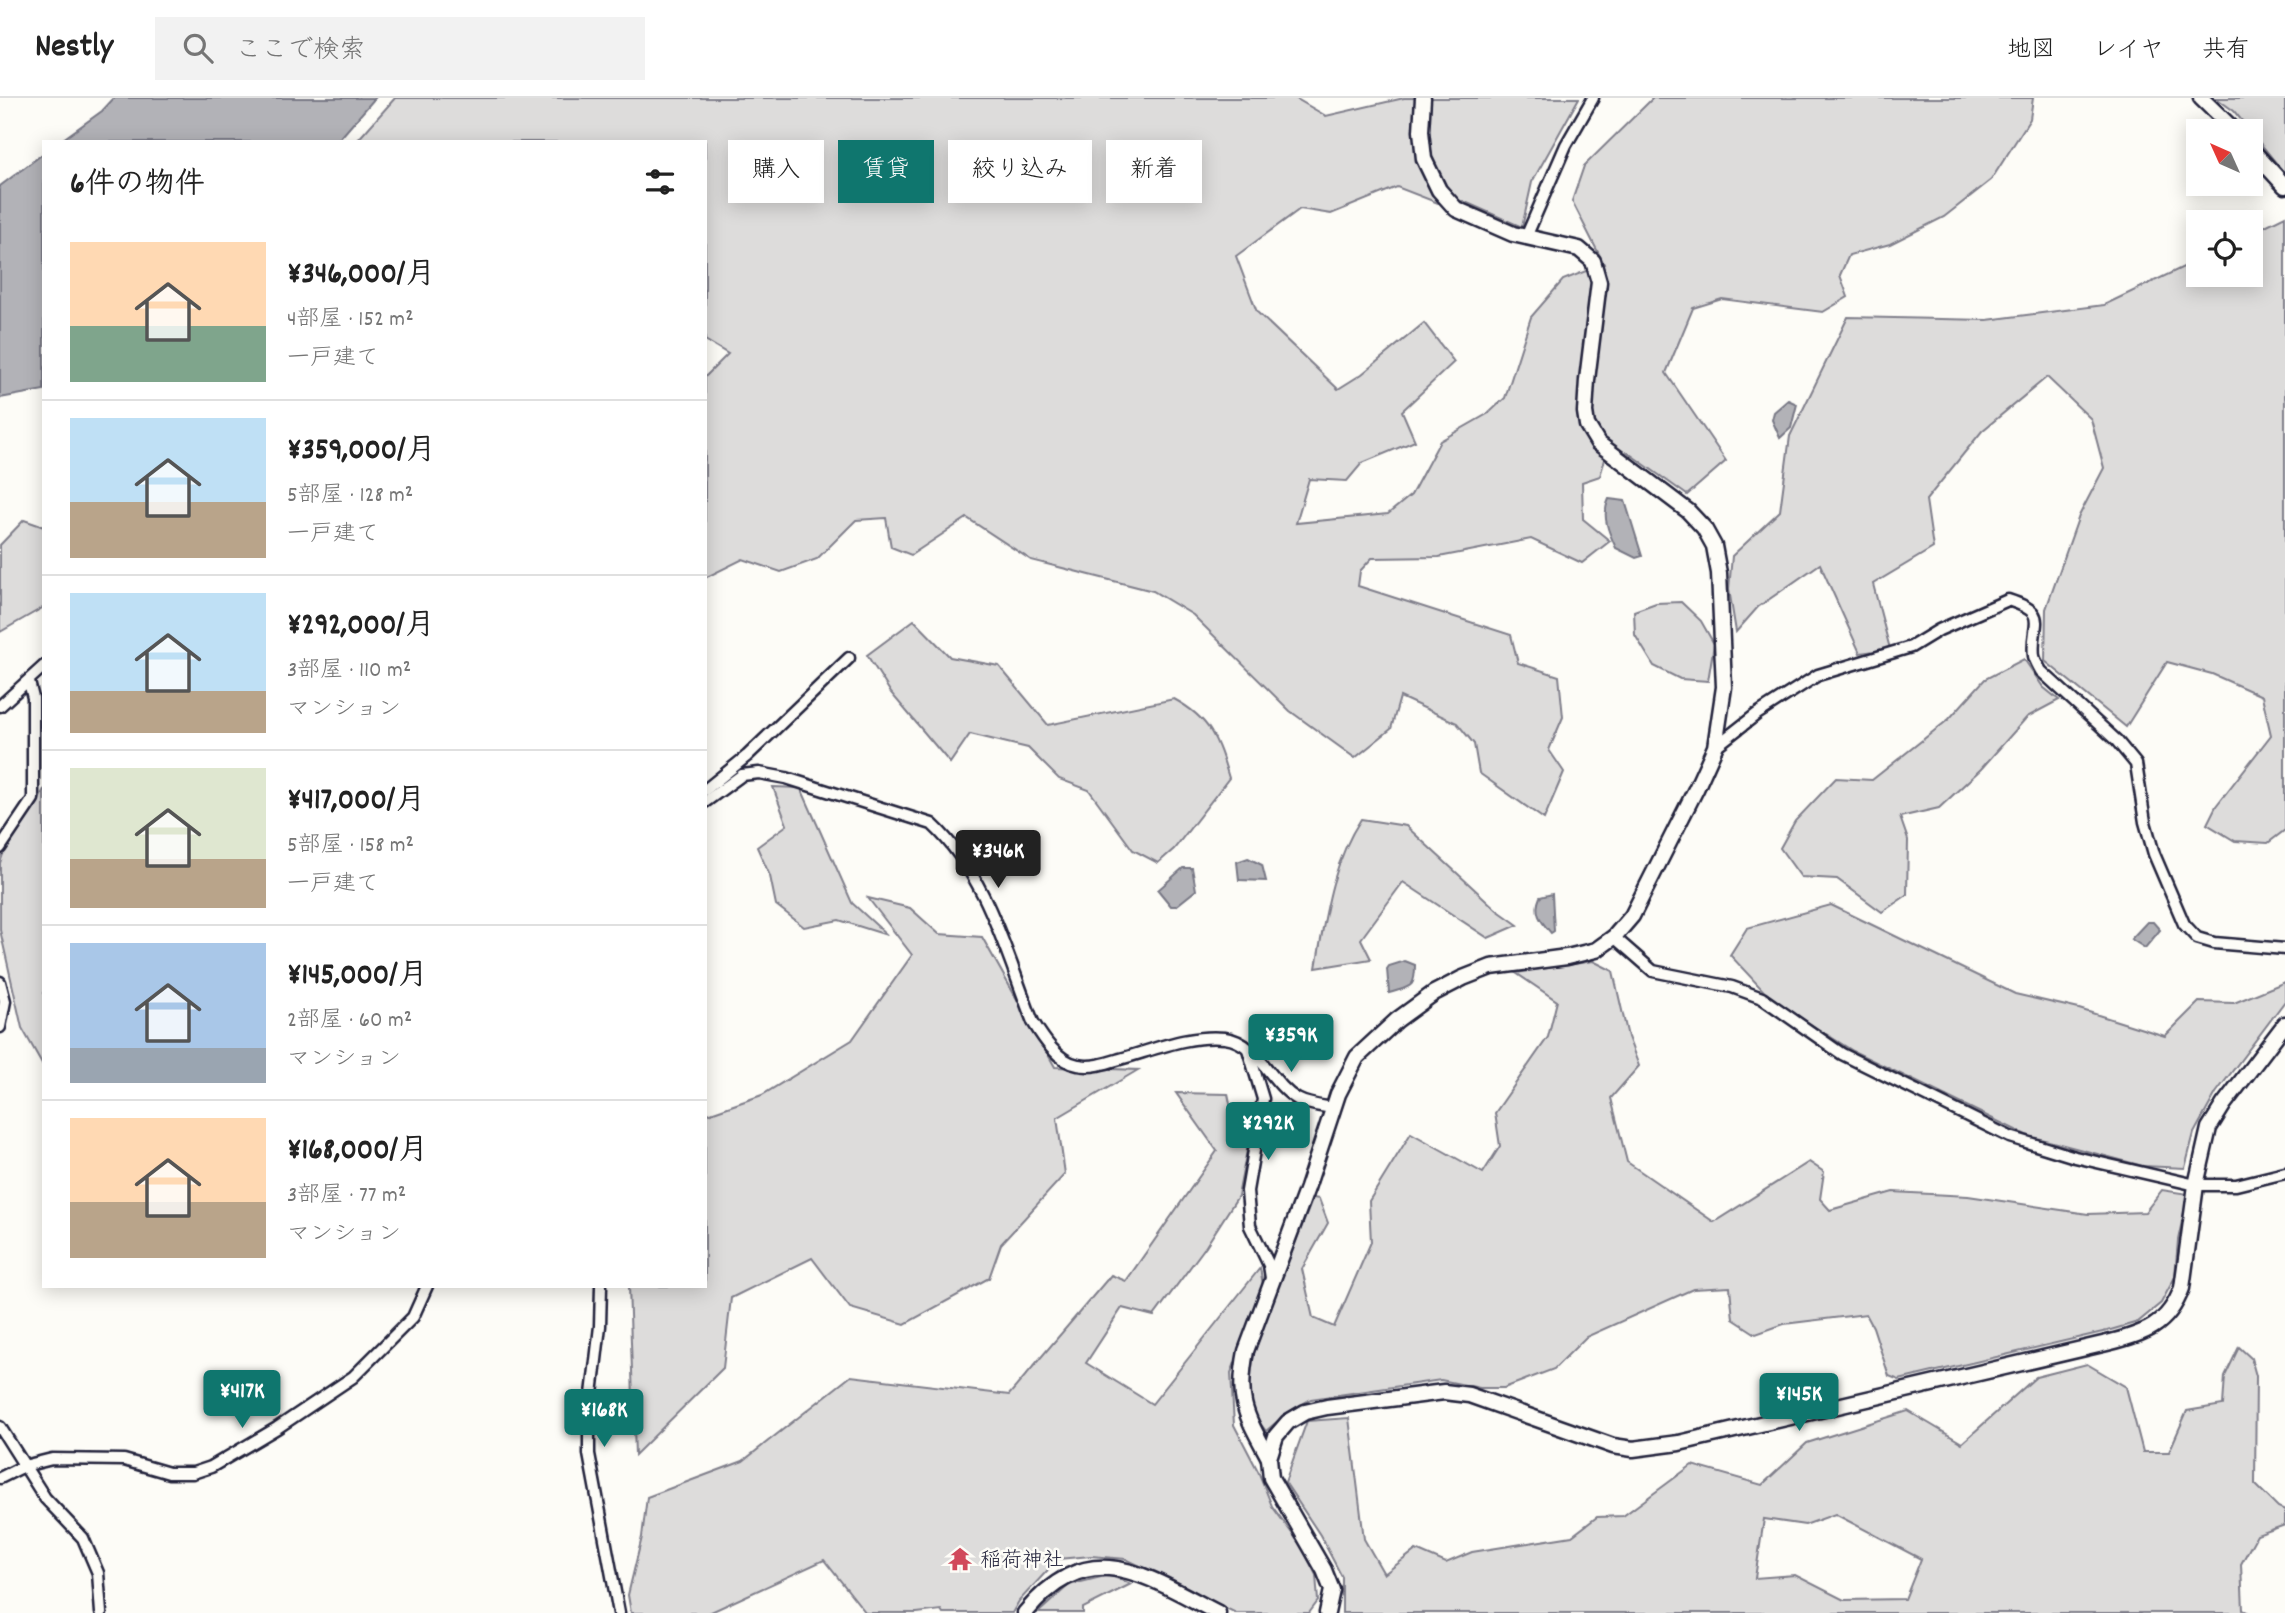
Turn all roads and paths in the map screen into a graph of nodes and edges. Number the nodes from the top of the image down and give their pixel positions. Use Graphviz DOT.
graph roads {
  1 [pos="1423,98"];
  2 [pos="1593,98"];
  3 [pos="2200,98"];
  4 [pos="2222,119"];
  5 [pos="2263,162"];
  6 [pos="2285,186"];
  7 [pos="1526,237"];
  8 [pos="849,658"];
  9 [pos="42,668"];
  10 [pos="29,682"];
  11 [pos="0,706"];
  12 [pos="1715,747"];
  13 [pos="707,788"];
  14 [pos="707,801"];
  15 [pos="0,848"];
  16 [pos="1614,937"];
  17 [pos="2285,948"];
  18 [pos="0,982"];
  19 [pos="2285,1024"];
  20 [pos="0,1027"];
  21 [pos="1247,1047"];
  22 [pos="1333,1108"];
  23 [pos="2285,1173"];
  24 [pos="2196,1185"];
  25 [pos="1272,1282"];
  26 [pos="427,1288"];
  27 [pos="601,1288"];
  28 [pos="0,1427"];
  29 [pos="1269,1458"];
  30 [pos="24,1466"];
  31 [pos="0,1478"];
  32 [pos="101,1613"];
  33 [pos="619,1613"];
  34 [pos="1025,1613"];
  35 [pos="1218,1613"];
  36 [pos="1327,1613"];
  1 -- 7 [label="street"];
  2 -- 7 [label="street"];
  3 -- 4 [label="street"];
  5 -- 6 [label="street"];
  7 -- 12 [label="street"];
  8 -- 13 [label="street"];
  9 -- 10 [label="street"];
  10 -- 11 [label="street"];
  10 -- 15 [label="street"];
  12 -- 16 [label="street"];
  12 -- 17 [label="street"];
  14 -- 21 [label="street"];
  16 -- 22 [label="street"];
  16 -- 24 [label="street"];
  18 -- 20 [label="street"];
  19 -- 24 [label="street"];
  21 -- 22 [label="street"];
  21 -- 25 [label="street"];
  22 -- 25 [label="street"];
  23 -- 24 [label="street"];
  24 -- 29 [label="street"];
  25 -- 29 [label="street"];
  26 -- 30 [label="street"];
  27 -- 33 [label="street"];
  28 -- 30 [label="street"];
  29 -- 36 [label="street"];
  30 -- 31 [label="street"];
  30 -- 32 [label="street"];
  34 -- 35 [label="street"];
}
